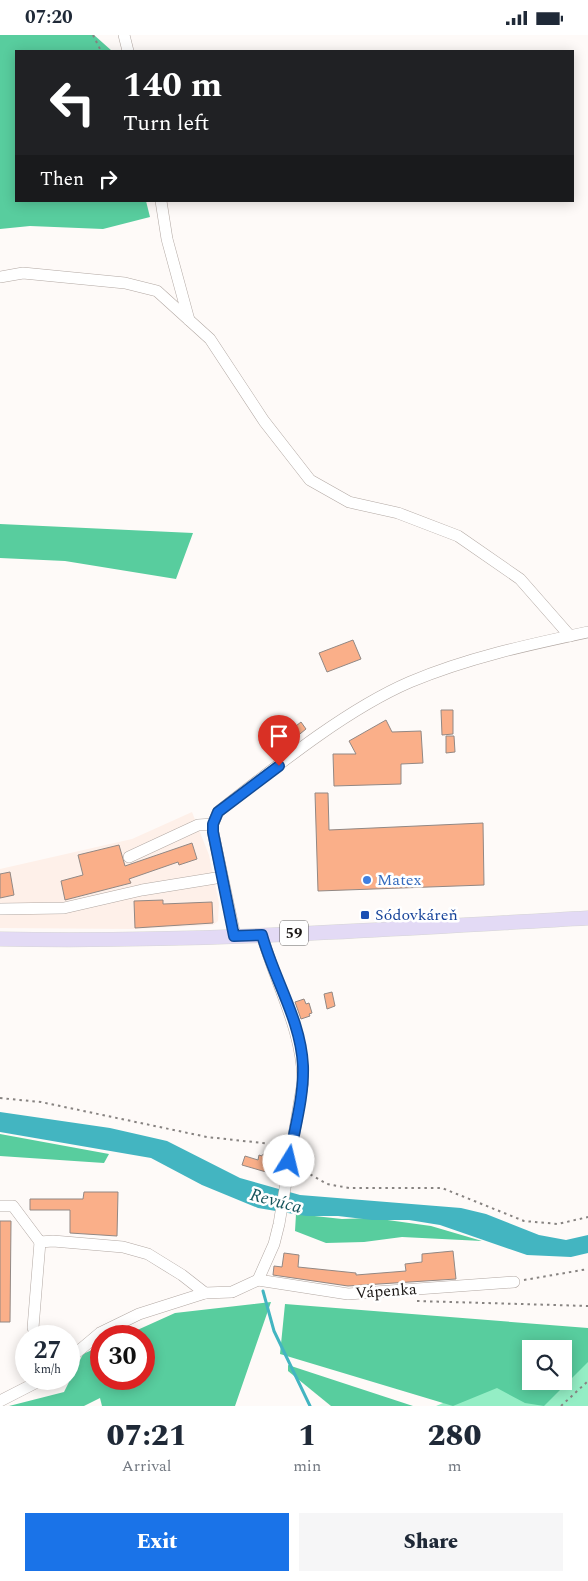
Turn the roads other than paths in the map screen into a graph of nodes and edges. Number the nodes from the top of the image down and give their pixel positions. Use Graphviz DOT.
graph roads {
  1 [pos="124,35"];
  2 [pos="128,50"];
  3 [pos="161,202"];
  4 [pos="0,277"];
  5 [pos="189,320"];
  6 [pos="588,632"];
  7 [pos="570,636"];
  8 [pos="213,824"];
  9 [pos="129,857"];
  10 [pos="222,877"];
  11 [pos="0,909"];
  12 [pos="588,918"];
  13 [pos="262,935"];
  14 [pos="234,936"];
  15 [pos="0,939"];
  16 [pos="0,1206"];
  17 [pos="40,1242"];
  18 [pos="258,1280"];
  19 [pos="514,1282"];
  20 [pos="205,1293"];
  21 [pos="33,1325"];
  22 [pos="80,1350"];
  23 [pos="22,1390"];
  24 [pos="0,1401"];
  1 -- 2 [label="street"];
  3 -- 5 [label="street"];
  4 -- 5 [label="street"];
  5 -- 7 [label="street"];
  6 -- 7 [label="street"];
  7 -- 8 [label="street"];
  8 -- 9 [label="street"];
  8 -- 10 [label="street"];
  10 -- 11 [label="street"];
  10 -- 14 [label="street"];
  12 -- 13 [label="main road, 59"];
  13 -- 14 [label="main road, 59"];
  13 -- 18 [label="street"];
  14 -- 15 [label="main road, 59"];
  16 -- 17 [label="street"];
  17 -- 20 [label="street"];
  17 -- 21 [label="street"];
  18 -- 19 [label="street, Vápenka"];
  18 -- 20 [label="street"];
  20 -- 22 [label="street"];
  23 -- 24 [label="street"];
}
